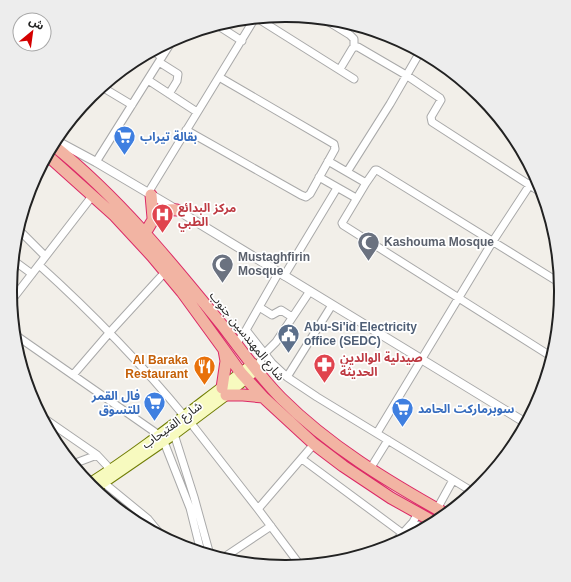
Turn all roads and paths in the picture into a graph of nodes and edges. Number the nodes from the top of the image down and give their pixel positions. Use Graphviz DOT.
graph roads {
  1 [pos="265,23"];
  2 [pos="252,25"];
  3 [pos="339,28"];
  4 [pos="225,30"];
  5 [pos="242,41"];
  6 [pos="354,47"];
  7 [pos="166,50"];
  8 [pos="157,55"];
  9 [pos="417,57"];
  10 [pos="161,59"];
  11 [pos="340,69"];
  12 [pos="406,74"];
  13 [pos="220,77"];
  14 [pos="354,78"];
  15 [pos="148,80"];
  16 [pos="107,90"];
  17 [pos="169,94"];
  18 [pos="132,105"];
  19 [pos="197,112"];
  20 [pos="186,130"];
  21 [pos="61,143"];
  22 [pos="57,150"];
  23 [pos="52,159"];
  24 [pos="96,162"];
  25 [pos="328,162"];
  26 [pos="347,172"];
  27 [pos="319,177"];
  28 [pos="366,182"];
  29 [pos="530,185"];
  30 [pos="337,188"];
  31 [pos="534,188"];
  32 [pos="149,194"];
  33 [pos="93,195"];
  34 [pos="356,198"];
  35 [pos="177,210"];
  36 [pos="153,218"];
  37 [pos="23,234"];
  38 [pos="142,237"];
  39 [pos="493,241"];
  40 [pos="45,256"];
  41 [pos="19,264"];
  42 [pos="39,264"];
  43 [pos="165,272"];
  44 [pos="32,274"];
  45 [pos="282,274"];
  46 [pos="553,279"];
  47 [pos="310,291"];
  48 [pos="17,293"];
  49 [pos="459,298"];
  50 [pos="332,305"];
  51 [pos="259,307"];
  52 [pos="292,317"];
  53 [pos="246,330"];
  54 [pos="110,332"];
  55 [pos="21,339"];
  56 [pos="236,344"];
  57 [pos="224,349"];
  58 [pos="265,353"];
  59 [pos="547,354"];
  60 [pos="422,359"];
  61 [pos="257,365"];
  62 [pos="73,376"];
  63 [pos="244,376"];
  64 [pos="287,377"];
  65 [pos="224,392"];
  66 [pos="263,397"];
  67 [pos="187,420"];
  68 [pos="521,420"];
  69 [pos="53,424"];
  70 [pos="377,433"];
  71 [pos="174,434"];
  72 [pos="161,439"];
  73 [pos="388,440"];
  74 [pos="314,444"];
  75 [pos="97,455"];
  76 [pos="302,459"];
  77 [pos="79,462"];
  78 [pos="370,469"];
  79 [pos="111,470"];
  80 [pos="95,480"];
  81 [pos="453,480"];
  82 [pos="104,483"];
  83 [pos="100,485"];
  84 [pos="191,488"];
  85 [pos="467,489"];
  86 [pos="183,491"];
  87 [pos="258,508"];
  88 [pos="442,509"];
  89 [pos="440,510"];
  90 [pos="416,518"];
  91 [pos="148,519"];
  92 [pos="426,520"];
  93 [pos="419,524"];
  94 [pos="153,525"];
  95 [pos="271,526"];
  96 [pos="402,533"];
  97 [pos="199,545"];
  98 [pos="208,548"];
  99 [pos="230,553"];
  100 [pos="296,559"];
  1 -- 11 [label="street"];
  2 -- 5 [label="street"];
  3 -- 6 [label="street"];
  4 -- 5 [label="street"];
  5 -- 13 [label="street"];
  6 -- 11 [label="street"];
  6 -- 12 [label="street"];
  7 -- 10 [label="street"];
  8 -- 10 [label="street"];
  9 -- 12 [label="street"];
  10 -- 15 [label="street"];
  10 -- 17 [label="street"];
  11 -- 14 [label="street"];
  12 -- 26 [label="street"];
  12 -- 29 [label="street"];
  13 -- 19 [label="street"];
  13 -- 25 [label="street"];
  15 -- 17 [label="street"];
  15 -- 18 [label="street"];
  16 -- 18 [label="street"];
  17 -- 19 [label="street"];
  18 -- 24 [label="street"];
  19 -- 20 [label="street"];
  20 -- 27 [label="street"];
  20 -- 32 [label="street"];
  21 -- 24 [label="street"];
  22 -- 38 [label="highway, شارع المهندسين جنوب"];
  23 -- 33 [label="highway, شارع المهندسين جنوب"];
  24 -- 32 [label="street"];
  25 -- 26 [label="street"];
  25 -- 27 [label="street"];
  26 -- 28 [label="street"];
  27 -- 30 [label="street"];
  28 -- 34 [label="street"];
  28 -- 39 [label="street"];
  29 -- 31 [label="street"];
  29 -- 39 [label="street"];
  30 -- 34 [label="street"];
  30 -- 45 [label="street"];
  32 -- 35 [label="street"];
  32 -- 36 [label="highway"];
  33 -- 38 [label="highway, شارع المهندسين جنوب"];
  33 -- 40 [label="street"];
  34 -- 49 [label="street"];
  35 -- 36 [label="highway"];
  35 -- 45 [label="street"];
  36 -- 38 [label="highway"];
  37 -- 40 [label="street"];
  38 -- 43 [label="highway, شارع المهندسين جنوب"];
  38 -- 56 [label="highway, شارع المهندسين جنوب"];
  39 -- 46 [label="street"];
  39 -- 49 [label="street"];
  40 -- 42 [label="street"];
  41 -- 44 [label="street"];
  42 -- 44 [label="street"];
  42 -- 54 [label="street"];
  43 -- 54 [label="street"];
  43 -- 57 [label="highway, شارع المهندسين جنوب"];
  44 -- 48 [label="street"];
  45 -- 47 [label="street"];
  45 -- 51 [label="street"];
  47 -- 50 [label="street"];
  47 -- 52 [label="street"];
  49 -- 59 [label="street"];
  49 -- 60 [label="street"];
  50 -- 60 [label="street"];
  50 -- 64 [label="street"];
  51 -- 52 [label="street"];
  51 -- 53 [label="street"];
  52 -- 58 [label="street"];
  53 -- 56 [label="street"];
  53 -- 58 [label="street"];
  54 -- 62 [label="street"];
  54 -- 67 [label="street"];
  55 -- 62 [label="street"];
  56 -- 61 [label="highway, شارع المهندسين جنوب"];
  57 -- 63 [label="highway, شارع المهندسين جنوب"];
  57 -- 65 [label="highway"];
  58 -- 61 [label="street"];
  58 -- 64 [label="street"];
  60 -- 68 [label="street"];
  60 -- 70 [label="street"];
  61 -- 63 [label="main road, شارع الفتيحاب"];
  61 -- 78 [label="highway, شارع المهندسين جنوب"];
  62 -- 72 [label="street"];
  63 -- 65 [label="main road, شارع الفتيحاب"];
  63 -- 66 [label="highway, شارع المهندسين جنوب"];
  64 -- 70 [label="street"];
  65 -- 66 [label="highway"];
  65 -- 67 [label="main road, شارع الفتيحاب"];
  66 -- 74 [label="highway, شارع المهندسين جنوب"];
  67 -- 71 [label="main road, شارع الفتيحاب"];
  67 -- 72 [label="main road, شارع الفتيحاب"];
  67 -- 87 [label="street"];
  69 -- 75 [label="street"];
  70 -- 73 [label="street"];
  71 -- 72 [label="main road, شارع الفتيحاب"];
  71 -- 84 [label="street"];
  72 -- 79 [label="main road, شارع الفتيحاب"];
  72 -- 82 [label="main road, شارع الفتيحاب"];
  72 -- 86 [label="street"];
  73 -- 78 [label="street"];
  73 -- 81 [label="street"];
  74 -- 76 [label="street"];
  74 -- 90 [label="highway, شارع المهندسين جنوب"];
  75 -- 77 [label="street"];
  75 -- 79 [label="street"];
  76 -- 87 [label="street"];
  76 -- 96 [label="street"];
  78 -- 89 [label="highway, شارع المهندسين جنوب"];
  79 -- 80 [label="main road, شارع الفتيحاب"];
  81 -- 85 [label="street"];
  81 -- 88 [label="street"];
  82 -- 83 [label="main road, شارع الفتيحاب"];
  82 -- 91 [label="street"];
  84 -- 86 [label="street"];
  84 -- 98 [label="street"];
  86 -- 97 [label="street"];
  87 -- 95 [label="street"];
  90 -- 92 [label="highway, شارع المهندسين جنوب"];
  90 -- 93 [label="street"];
  90 -- 96 [label="street"];
  91 -- 94 [label="street"];
  95 -- 99 [label="street"];
  95 -- 100 [label="street"];
}
